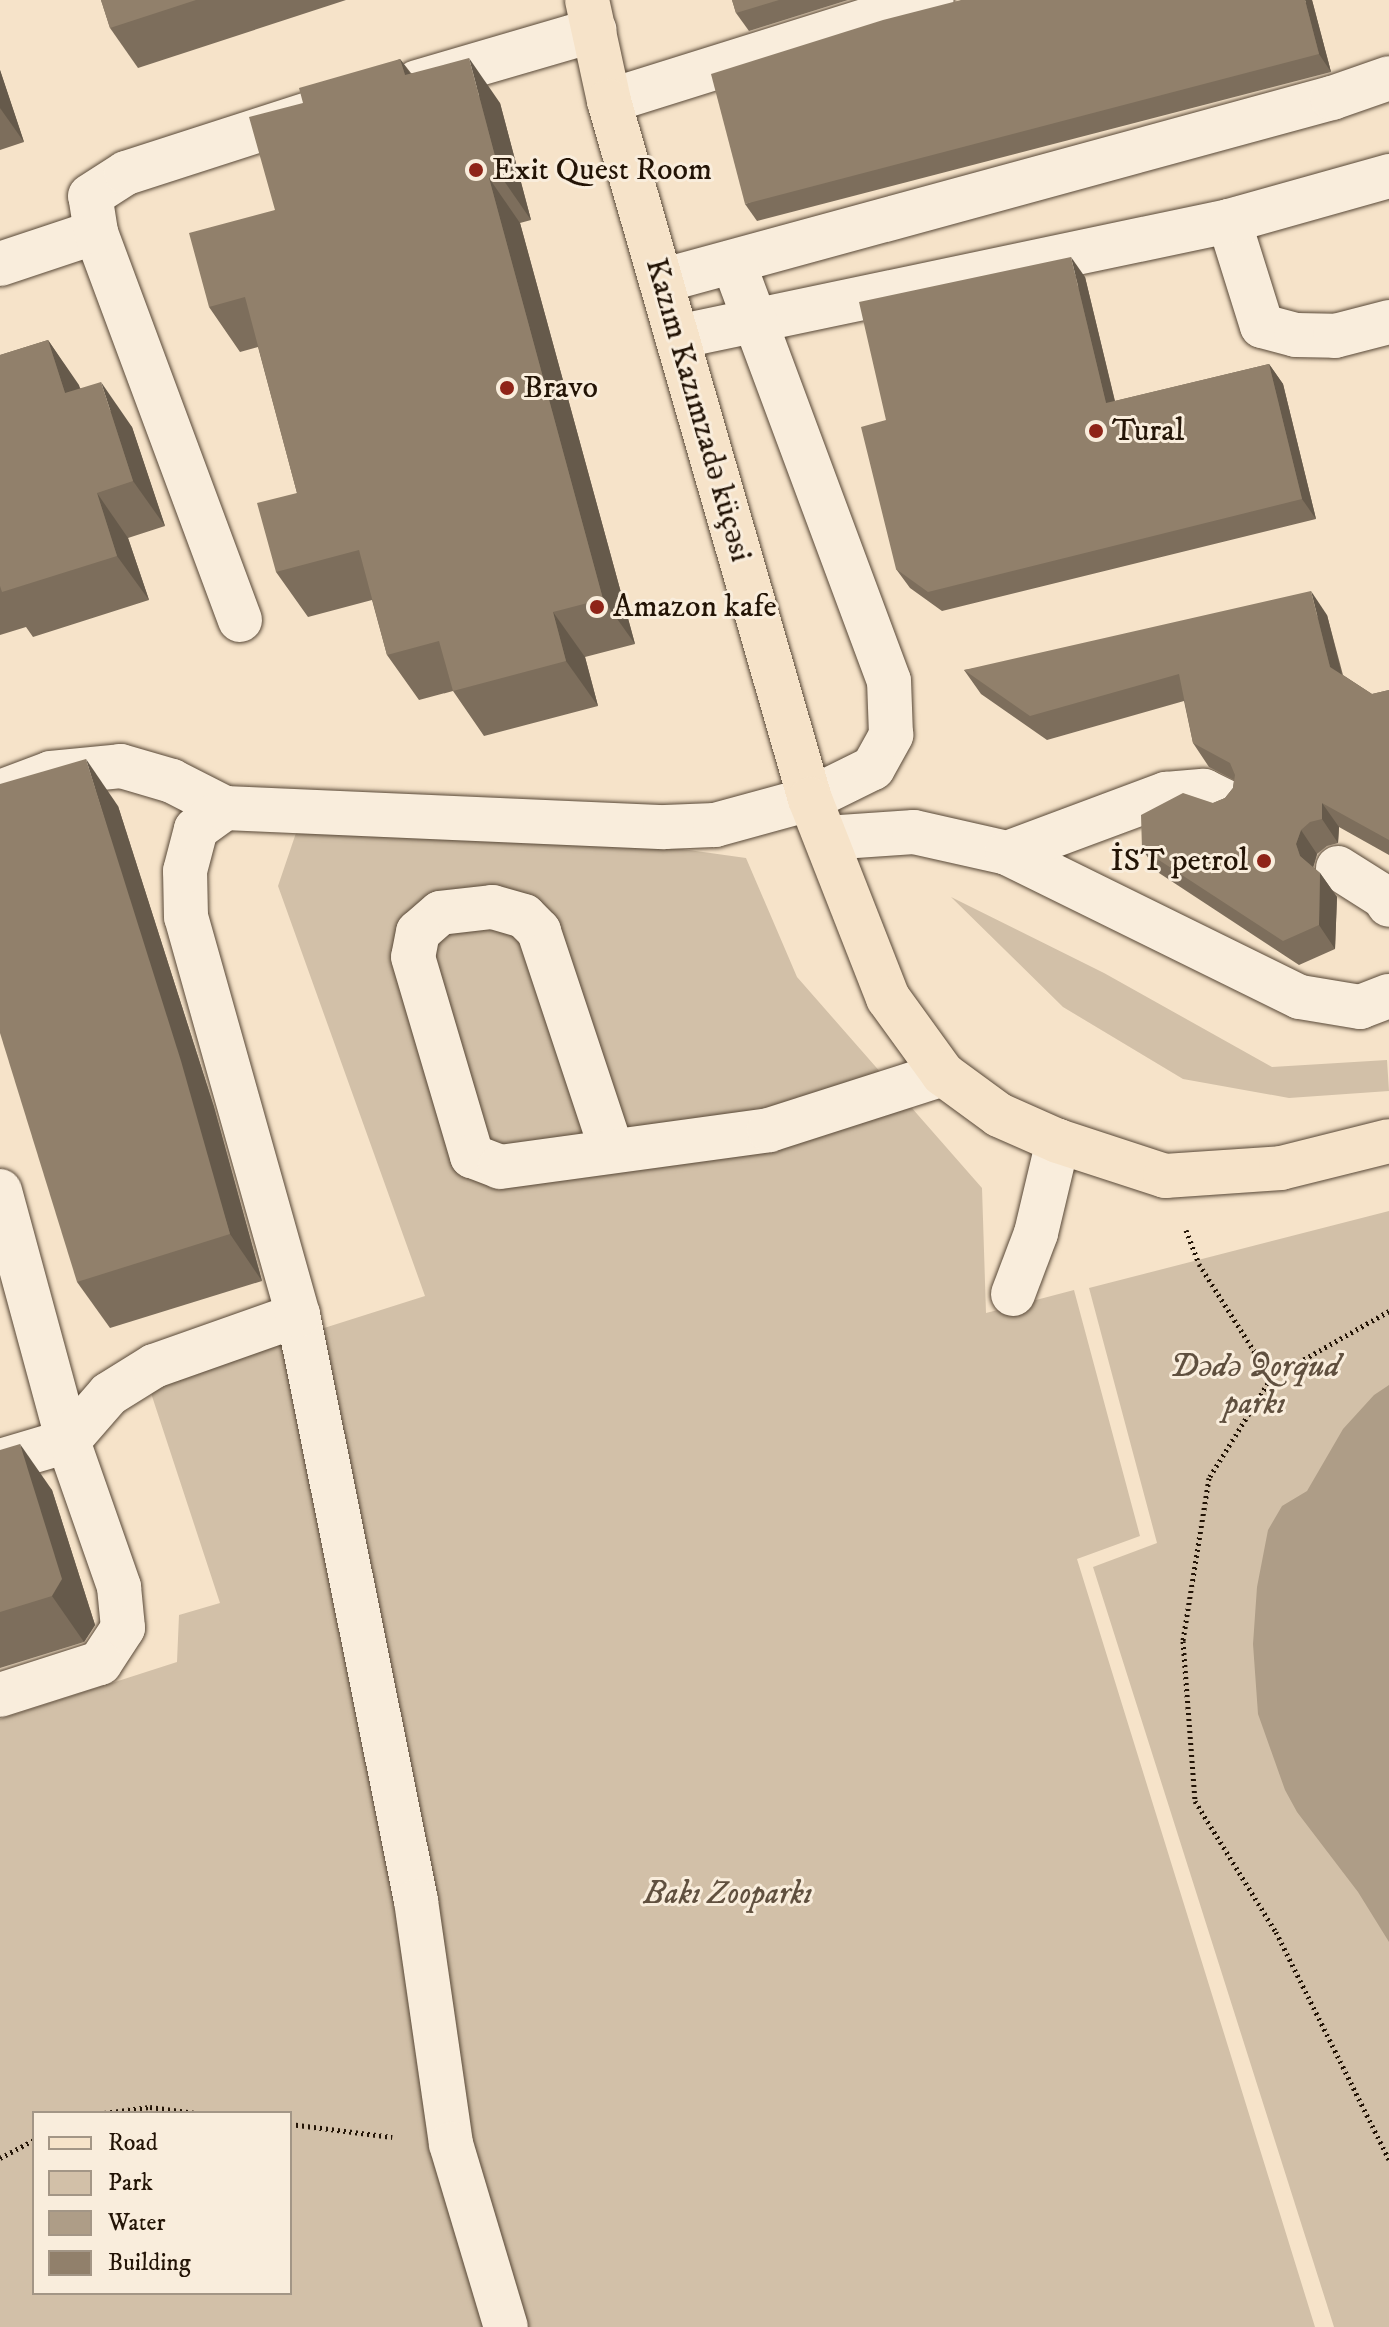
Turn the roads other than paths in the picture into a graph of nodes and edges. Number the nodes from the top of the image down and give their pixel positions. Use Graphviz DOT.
graph roads {
  1 [pos="932,0"];
  2 [pos="591,15"];
  3 [pos="1389,78"];
  4 [pos="609,101"];
  5 [pos="1389,176"];
  6 [pos="1229,221"];
  7 [pos="96,232"];
  8 [pos="733,262"];
  9 [pos="0,264"];
  10 [pos="661,281"];
  11 [pos="755,319"];
  12 [pos="1389,322"];
  13 [pos="677,337"];
  14 [pos="240,620"];
  15 [pos="0,792"];
  16 [pos="1227,802"];
  17 [pos="225,808"];
  18 [pos="818,819"];
  19 [pos="1007,853"];
  20 [pos="1338,868"];
  21 [pos="1389,905"];
  22 [pos="1389,996"];
  23 [pos="943,1074"];
  24 [pos="1058,1141"];
  25 [pos="1389,1141"];
  26 [pos="612,1151"];
  27 [pos="0,1191"];
  28 [pos="1013,1294"];
  29 [pos="298,1315"];
  30 [pos="68,1441"];
  31 [pos="0,1461"];
  32 [pos="0,1695"];
  33 [pos="506,2327"];
  1 -- 4 [label="lane"];
  2 -- 4 [label="main road, Kazım Kazımzadə küçəsi"];
  2 -- 7 [label="lane"];
  3 -- 8 [label="lane"];
  4 -- 10 [label="main road, Kazım Kazımzadə küçəsi"];
  5 -- 6 [label="lane"];
  6 -- 11 [label="lane"];
  6 -- 12 [label="lane"];
  7 -- 9 [label="lane"];
  7 -- 14 [label="lane"];
  8 -- 10 [label="lane"];
  8 -- 11 [label="lane"];
  10 -- 13 [label="main road, Kazım Kazımzadə küçəsi"];
  11 -- 13 [label="lane"];
  11 -- 18 [label="lane"];
  13 -- 18 [label="main road, Kazım Kazımzadə küçəsi"];
  15 -- 17 [label="lane"];
  16 -- 19 [label="lane"];
  17 -- 18 [label="lane"];
  17 -- 29 [label="lane"];
  18 -- 19 [label="lane"];
  18 -- 23 [label="main road, Kazım Kazımzadə küçəsi"];
  19 -- 22 [label="lane"];
  20 -- 21 [label="lane"];
  23 -- 24 [label="main road, Kazım Kazımzadə küçəsi"];
  23 -- 26 [label="lane"];
  24 -- 25 [label="main road, Kazım Kazımzadə küçəsi"];
  24 -- 28 [label="lane"];
  26 -- 26 [label="lane"];
  27 -- 30 [label="lane"];
  29 -- 30 [label="lane"];
  29 -- 33 [label="lane"];
  30 -- 31 [label="lane"];
  30 -- 32 [label="lane"];
}
